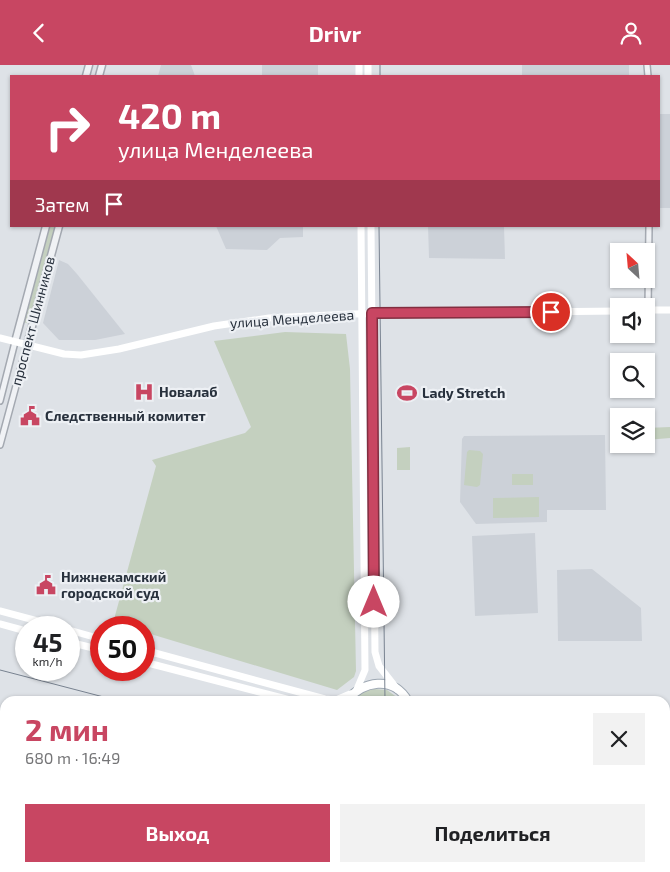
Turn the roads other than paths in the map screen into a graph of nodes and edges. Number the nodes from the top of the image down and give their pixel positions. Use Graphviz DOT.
graph roads {
  1 [pos="46,227"];
  2 [pos="58,227"];
  3 [pos="361,227"];
  4 [pos="371,227"];
  5 [pos="649,227"];
  6 [pos="362,267"];
  7 [pos="372,268"];
  8 [pos="647,298"];
  9 [pos="655,310"];
  10 [pos="670,310"];
  11 [pos="610,311"];
  12 [pos="372,313"];
  13 [pos="363,314"];
  14 [pos="19,327"];
  15 [pos="31,330"];
  16 [pos="0,338"];
  17 [pos="15,342"];
  18 [pos="27,345"];
  19 [pos="0,401"];
  20 [pos="372,425"];
  21 [pos="363,426"];
  22 [pos="0,445"];
  23 [pos="0,611"];
  24 [pos="19,616"];
  25 [pos="0,624"];
  26 [pos="15,628"];
  27 [pos="155,653"];
  28 [pos="155,665"];
  29 [pos="397,689"];
  30 [pos="355,691"];
  31 [pos="275,696"];
  32 [pos="313,696"];
  33 [pos="346,696"];
  34 [pos="350,696"];
  35 [pos="404,696"];
  1 -- 14 [label="street, проспект Шинников"];
  2 -- 15 [label="street, проспект Шинников"];
  3 -- 6 [label="main road"];
  4 -- 7 [label="main road"];
  5 -- 8 [label="street"];
  6 -- 7 [label="main road"];
  6 -- 13 [label="main road"];
  7 -- 12 [label="main road"];
  9 -- 10 [label="main road"];
  11 -- 12 [label="main road, улица Менделеева"];
  12 -- 13 [label="main road, улица Менделеева"];
  12 -- 20 [label="main road"];
  13 -- 18 [label="main road, улица Менделеева"];
  13 -- 21 [label="main road"];
  14 -- 15 [label="street"];
  14 -- 17 [label="street, проспект Шинников"];
  15 -- 18 [label="street, проспект Шинников"];
  16 -- 17 [label="main road, улица Менделеева"];
  17 -- 18 [label="main road, улица Менделеева"];
  17 -- 19 [label="street, проспект Шинников"];
  18 -- 22 [label="street, проспект Шинников"];
  20 -- 21 [label="main road"];
  20 -- 29 [label="main road"];
  21 -- 30 [label="main road"];
  23 -- 24 [label="main road"];
  25 -- 26 [label="main road"];
  27 -- 32 [label="main road"];
  28 -- 31 [label="main road"];
  29 -- 30 [label="main road"];
  29 -- 35 [label="main road"];
  30 -- 33 [label="main road"];
  30 -- 34 [label="main road"];
}
